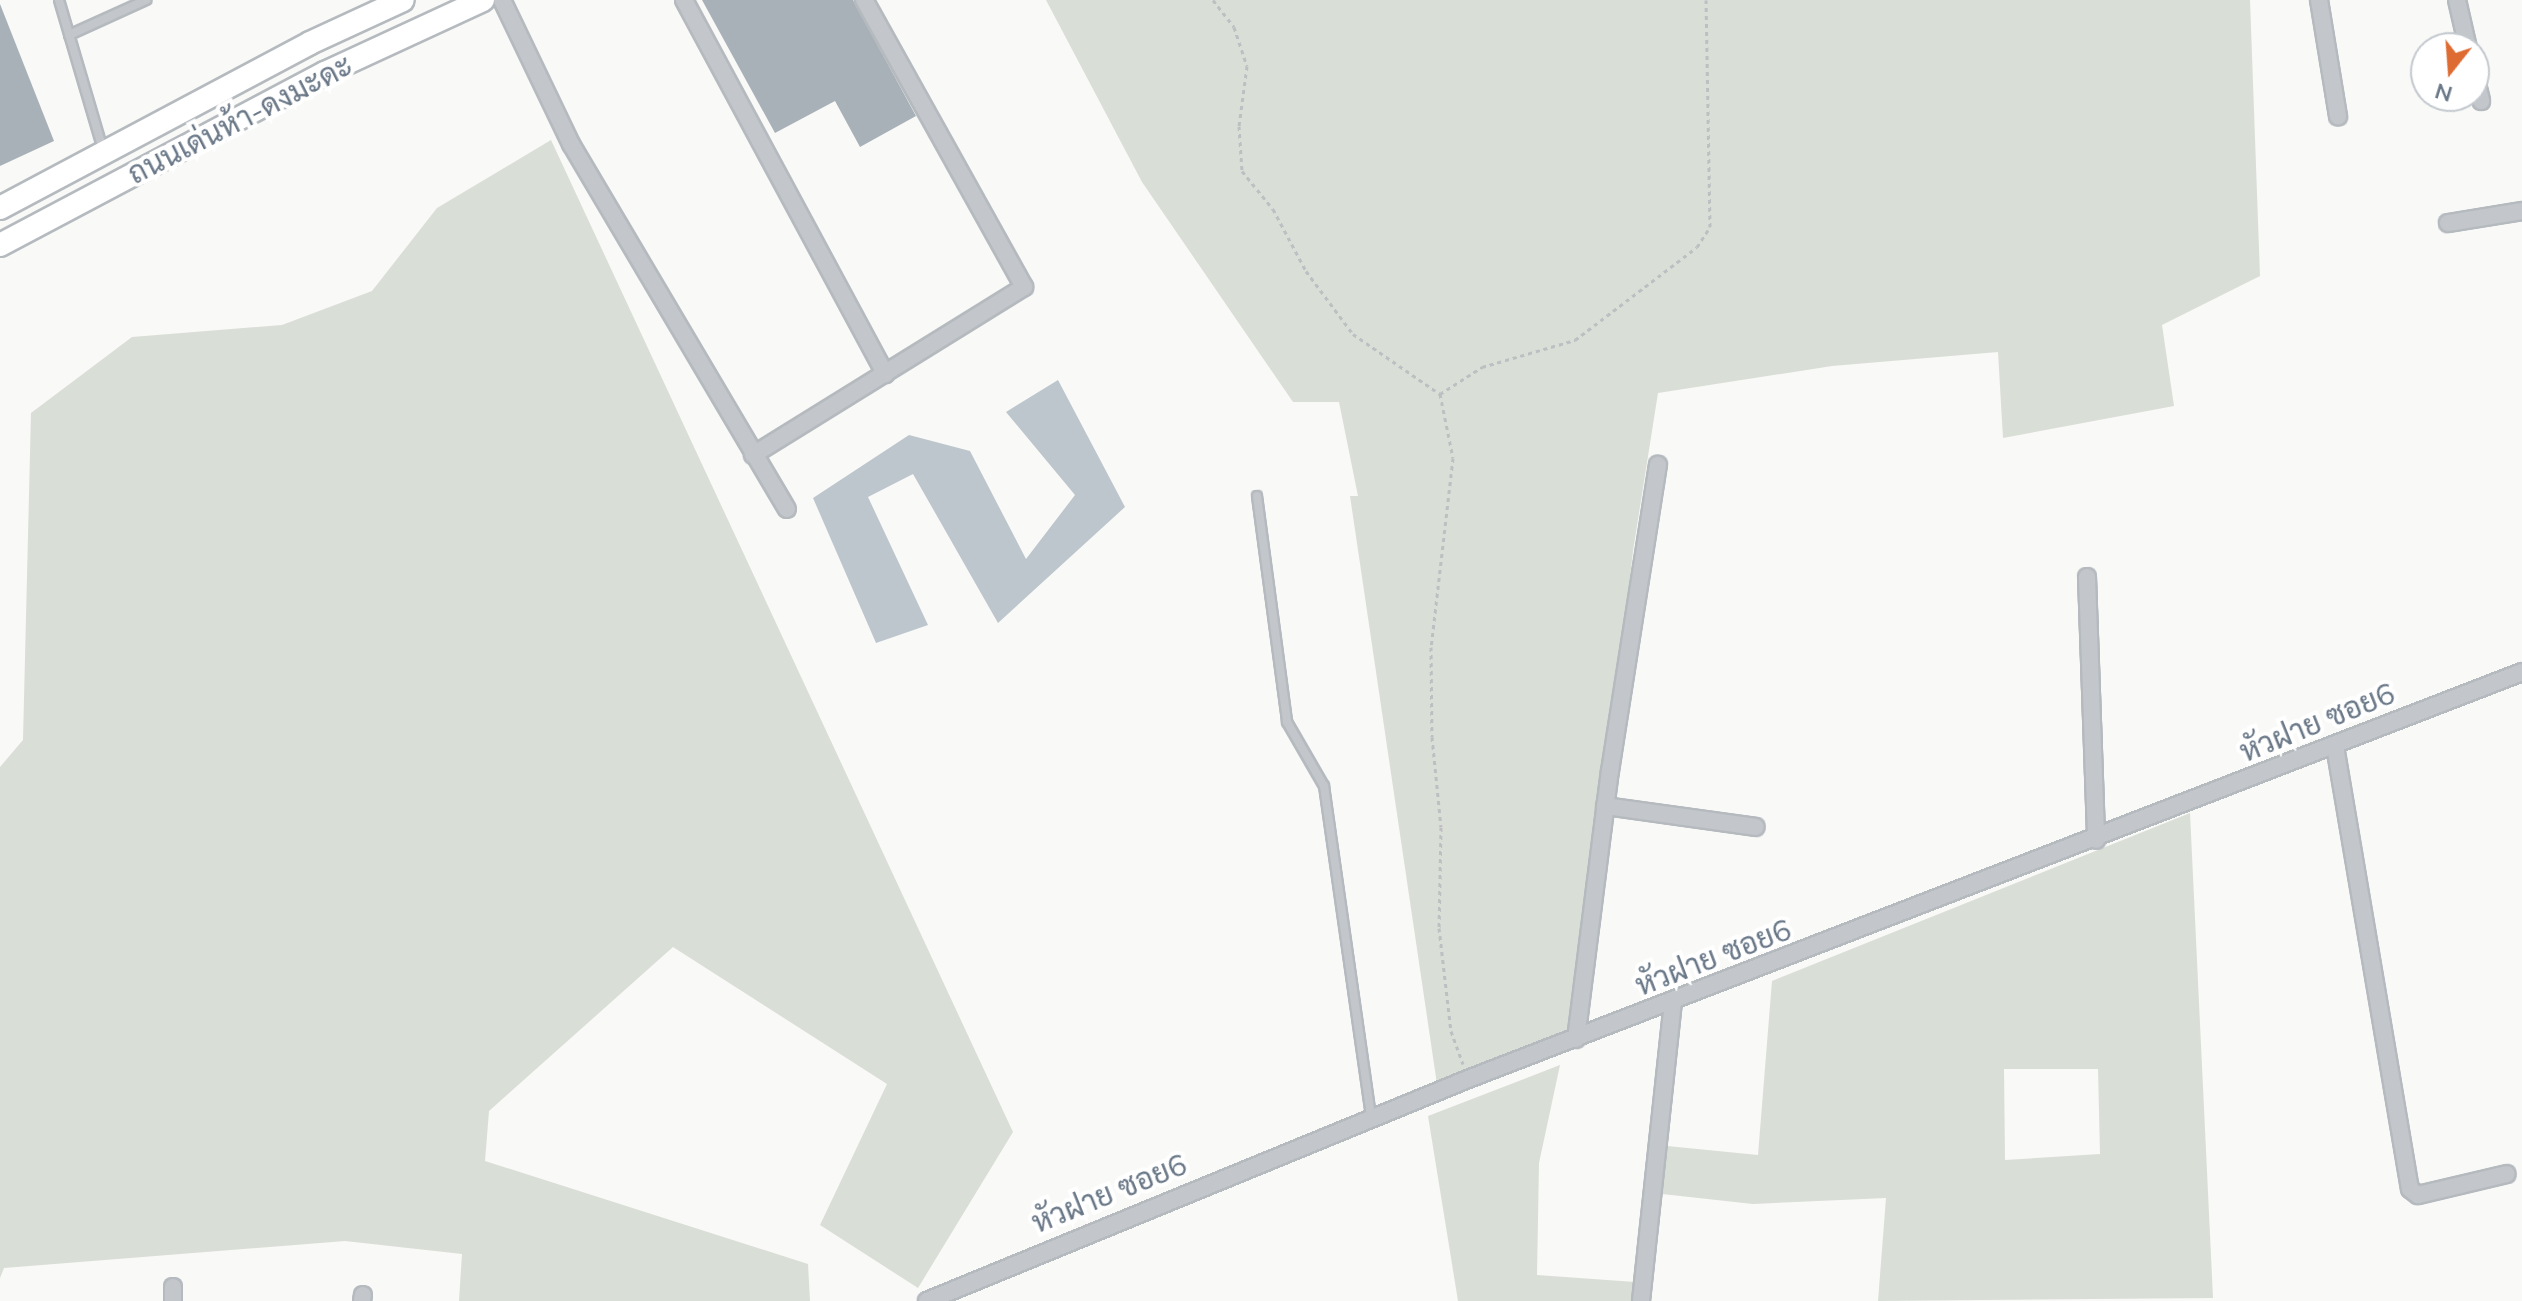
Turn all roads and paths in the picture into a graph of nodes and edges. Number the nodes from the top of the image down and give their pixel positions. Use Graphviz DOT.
graph roads {
  1 [pos="59,0"];
  2 [pos="146,0"];
  3 [pos="403,0"];
  4 [pos="483,0"];
  5 [pos="502,0"];
  6 [pos="684,0"];
  7 [pos="864,0"];
  8 [pos="1213,0"];
  9 [pos="1706,0"];
  10 [pos="2319,0"];
  11 [pos="2457,0"];
  12 [pos="2464,32"];
  13 [pos="69,35"];
  14 [pos="2338,116"];
  15 [pos="104,153"];
  16 [pos="0,208"];
  17 [pos="2522,211"];
  18 [pos="2448,223"];
  19 [pos="0,245"];
  20 [pos="885,374"];
  21 [pos="1440,394"];
  22 [pos="753,455"];
  23 [pos="1658,465"];
  24 [pos="1257,496"];
  25 [pos="787,509"];
  26 [pos="2087,577"];
  27 [pos="2522,672"];
  28 [pos="2335,746"];
  29 [pos="1605,806"];
  30 [pos="1756,827"];
  31 [pos="2096,840"];
  32 [pos="1673,1002"];
  33 [pos="1576,1039"];
  34 [pos="1468,1079"];
  35 [pos="1371,1118"];
  36 [pos="2507,1174"];
  37 [pos="927,1301"];
  38 [pos="1641,1301"];
  1 -- 13 [label="lane"];
  2 -- 13 [label="lane"];
  3 -- 15 [label="main road, ถนนเด่นห้า-ดงมะดะ"];
  4 -- 19 [label="main road, ถนนเด่นห้า-ดงมะดะ"];
  5 -- 22 [label="street"];
  6 -- 20 [label="street"];
  7 -- 20 [label="street"];
  8 -- 21 [label="path"];
  9 -- 21 [label="path"];
  10 -- 14 [label="street"];
  11 -- 12 [label="street"];
  13 -- 15 [label="lane"];
  15 -- 16 [label="main road, ถนนเด่นห้า-ดงมะดะ"];
  17 -- 18 [label="street"];
  20 -- 22 [label="street"];
  21 -- 34 [label="path"];
  22 -- 25 [label="street"];
  23 -- 29 [label="street"];
  24 -- 35 [label="lane"];
  26 -- 31 [label="street"];
  27 -- 28 [label="street, หัวฝาย ซอย6"];
  28 -- 31 [label="street, หัวฝาย ซอย6"];
  28 -- 36 [label="street"];
  29 -- 30 [label="street"];
  29 -- 33 [label="street"];
  31 -- 32 [label="street, หัวฝาย ซอย6"];
  32 -- 33 [label="street, หัวฝาย ซอย6"];
  32 -- 38 [label="street"];
  33 -- 34 [label="street, หัวฝาย ซอย6"];
  34 -- 35 [label="street, หัวฝาย ซอย6"];
  35 -- 37 [label="street, หัวฝาย ซอย6"];
}
